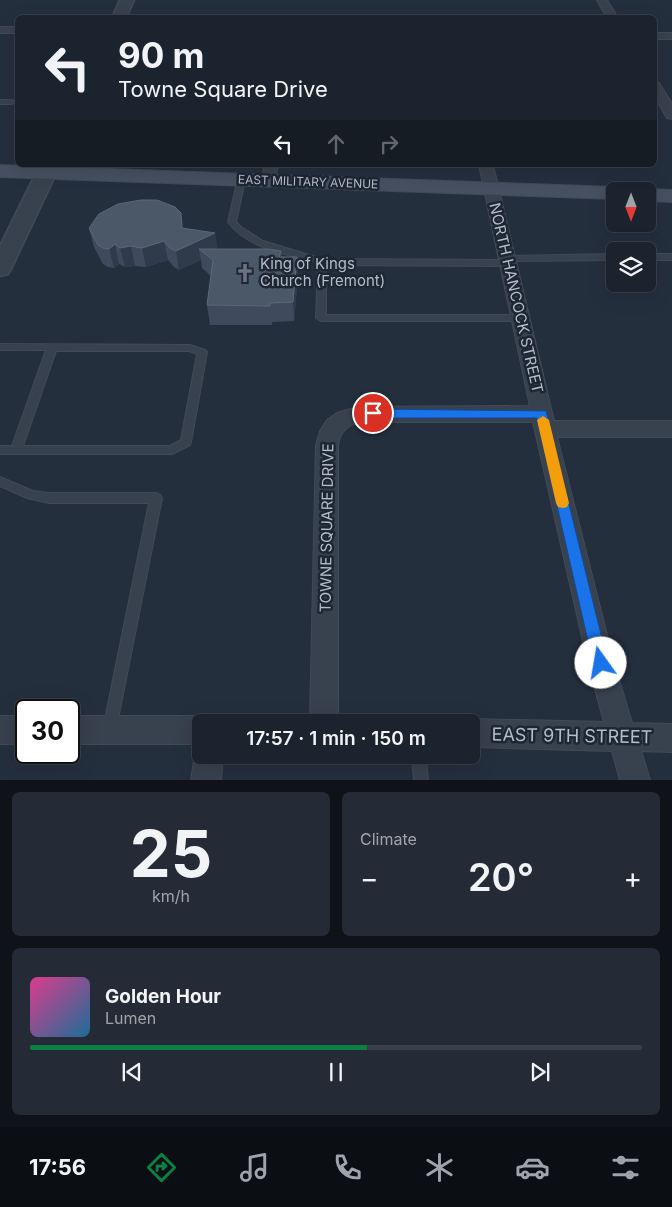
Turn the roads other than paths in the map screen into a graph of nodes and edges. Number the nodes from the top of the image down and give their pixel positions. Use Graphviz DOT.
graph roads {
  1 [pos="127,0"];
  2 [pos="602,0"];
  3 [pos="120,15"];
  4 [pos="611,15"];
  5 [pos="15,30"];
  6 [pos="1,32"];
  7 [pos="657,36"];
  8 [pos="672,36"];
  9 [pos="660,92"];
  10 [pos="0,102"];
  11 [pos="12,102"];
  12 [pos="672,115"];
  13 [pos="486,167"];
  14 [pos="48,169"];
  15 [pos="0,171"];
  16 [pos="270,173"];
  17 [pos="241,180"];
  18 [pos="491,189"];
  19 [pos="606,193"];
  20 [pos="656,195"];
  21 [pos="672,196"];
  22 [pos="606,256"];
  23 [pos="656,257"];
  24 [pos="672,257"];
  25 [pos="507,261"];
  26 [pos="322,262"];
  27 [pos="0,269"];
  28 [pos="520,318"];
  29 [pos="0,347"];
  30 [pos="52,348"];
  31 [pos="543,421"];
  32 [pos="672,429"];
  33 [pos="0,450"];
  34 [pos="16,450"];
  35 [pos="0,482"];
  36 [pos="324,714"];
  37 [pos="0,730"];
  38 [pos="15,730"];
  39 [pos="80,730"];
  40 [pos="110,730"];
  41 [pos="192,730"];
  42 [pos="480,733"];
  43 [pos="622,738"];
  44 [pos="672,738"];
  45 [pos="208,764"];
  46 [pos="420,764"];
  47 [pos="206,780"];
  48 [pos="421,780"];
  49 [pos="635,780"];
  1 -- 3 [label="street"];
  2 -- 4 [label="street"];
  5 -- 6 [label="street"];
  7 -- 8 [label="street"];
  9 -- 12 [label="street"];
  10 -- 11 [label="lane"];
  13 -- 18 [label="street, NORTH HANCOCK STREET"];
  14 -- 15 [label="main road, EAST MILITARY AVENUE"];
  14 -- 17 [label="main road, EAST MILITARY AVENUE"];
  14 -- 27 [label="street"];
  16 -- 17 [label="main road, EAST MILITARY AVENUE"];
  16 -- 18 [label="main road, EAST MILITARY AVENUE"];
  17 -- 26 [label="lane"];
  18 -- 19 [label="main road, EAST MILITARY AVENUE"];
  18 -- 25 [label="street, NORTH HANCOCK STREET"];
  20 -- 21 [label="main road"];
  22 -- 25 [label="lane"];
  23 -- 24 [label="lane"];
  25 -- 26 [label="lane"];
  25 -- 28 [label="street, NORTH HANCOCK STREET"];
  26 -- 28 [label="lane"];
  28 -- 31 [label="street, NORTH HANCOCK STREET"];
  29 -- 30 [label="lane"];
  30 -- 34 [label="lane"];
  30 -- 34 [label="lane"];
  31 -- 32 [label="street"];
  31 -- 36 [label="street, TOWNE SQUARE DRIVE"];
  31 -- 43 [label="street, NORTH HANCOCK STREET"];
  33 -- 34 [label="lane"];
  35 -- 40 [label="lane"];
  37 -- 38 [label="street"];
  39 -- 40 [label="street"];
  40 -- 41 [label="street"];
  42 -- 43 [label="street, EAST 9TH STREET"];
  43 -- 44 [label="street, EAST 9TH STREET"];
  43 -- 49 [label="street, NORTH HANCOCK STREET"];
  45 -- 47 [label="street"];
  46 -- 48 [label="lane"];
}
